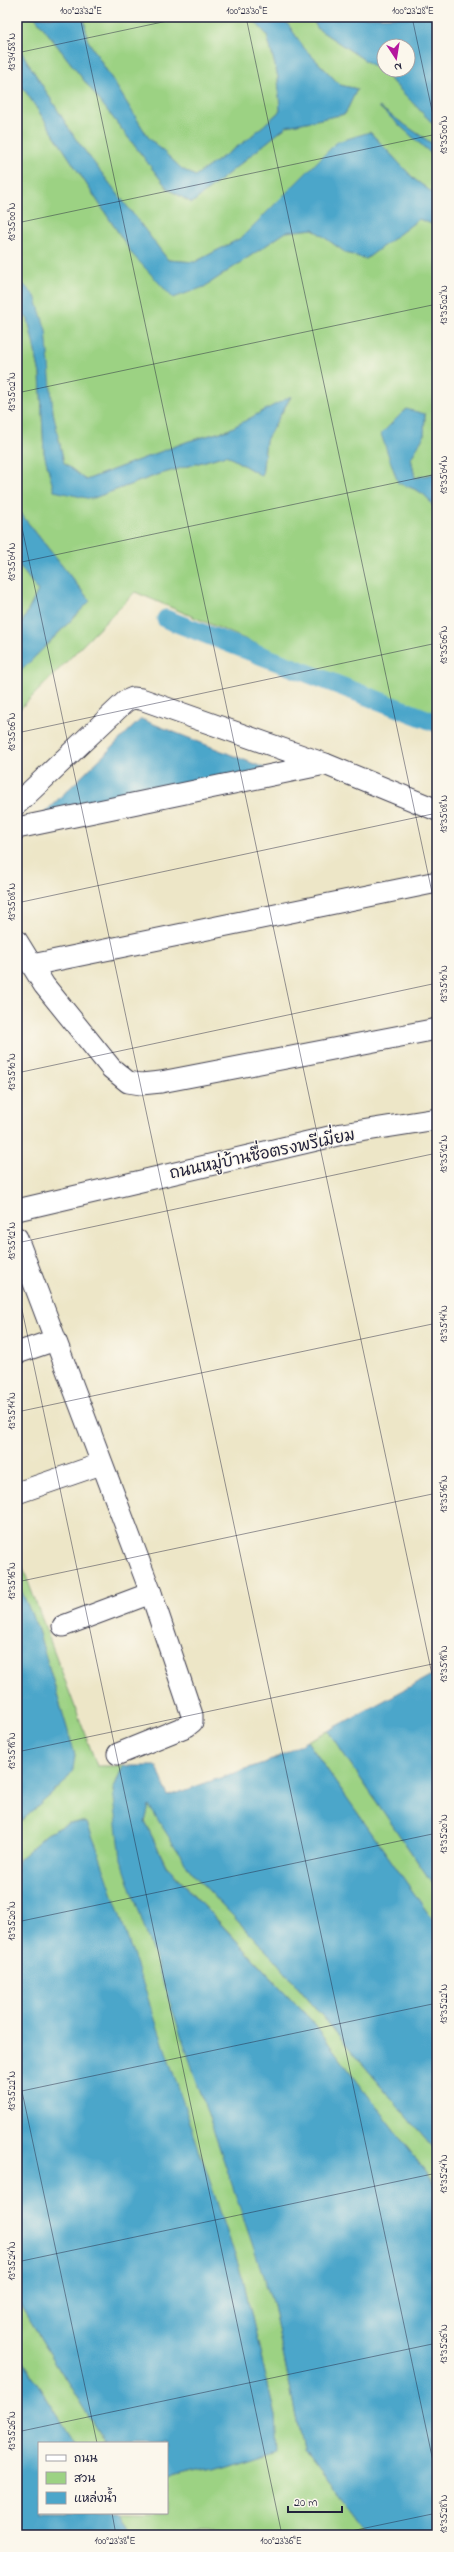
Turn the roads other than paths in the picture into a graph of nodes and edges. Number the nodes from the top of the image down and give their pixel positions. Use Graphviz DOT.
graph roads {
  1 [pos="325,764"];
  2 [pos="17,804"];
  3 [pos="437,810"];
  4 [pos="17,828"];
  5 [pos="437,882"];
  6 [pos="17,942"];
  7 [pos="32,964"];
  8 [pos="437,1029"];
  9 [pos="437,1119"];
  10 [pos="17,1210"];
  11 [pos="17,1238"];
  12 [pos="54,1340"];
  13 [pos="17,1353"];
  14 [pos="101,1464"];
  15 [pos="17,1493"];
  16 [pos="151,1592"];
  17 [pos="63,1626"];
  18 [pos="118,1754"];
  1 -- 2 [label="street"];
  1 -- 3 [label="street"];
  1 -- 4 [label="street"];
  5 -- 7 [label="street"];
  6 -- 7 [label="street"];
  7 -- 8 [label="street"];
  9 -- 10 [label="street, ถนนหมู่บ้านซื่อตรงพรีเมี่ยม"];
  11 -- 12 [label="street"];
  12 -- 13 [label="street"];
  12 -- 14 [label="street"];
  14 -- 15 [label="street"];
  14 -- 16 [label="street"];
  16 -- 17 [label="street"];
  16 -- 18 [label="street"];
}
